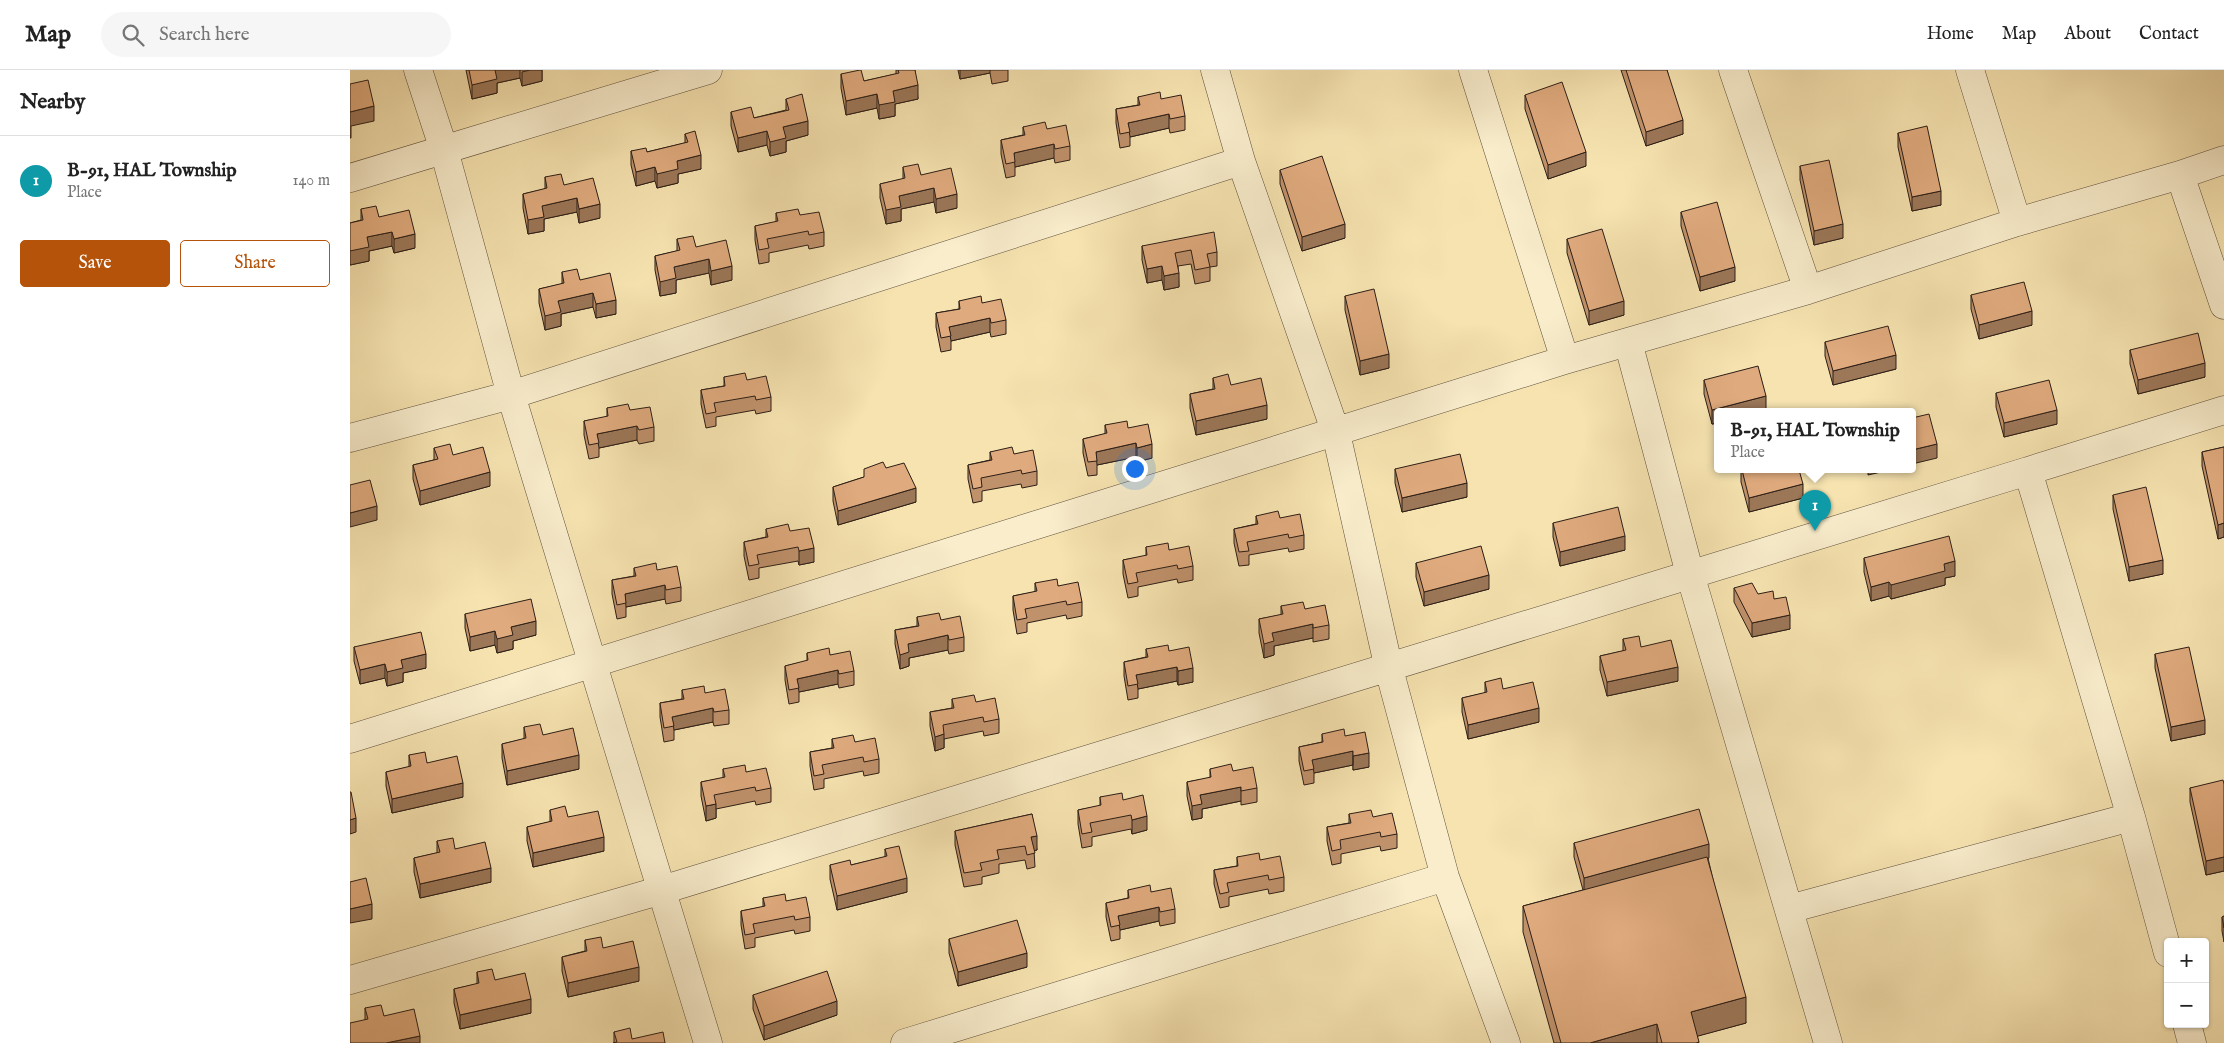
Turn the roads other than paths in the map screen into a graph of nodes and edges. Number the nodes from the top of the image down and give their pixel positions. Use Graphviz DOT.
graph roads {
  1 [pos="418,70"];
  2 [pos="708,70"];
  3 [pos="1215,70"];
  4 [pos="1473,70"];
  5 [pos="1733,70"];
  6 [pos="1970,70"];
  7 [pos="444,150"];
  8 [pos="2224,160"];
  9 [pos="1242,161"];
  10 [pos="2180,176"];
  11 [pos="350,178"];
  12 [pos="2017,222"];
  13 [pos="1808,290"];
  14 [pos="2224,305"];
  15 [pos="1628,342"];
  16 [pos="1565,360"];
  17 [pos="511,395"];
  18 [pos="2224,410"];
  19 [pos="1336,433"];
  20 [pos="350,438"];
  21 [pos="2028,471"];
  22 [pos="1690,574"];
  23 [pos="593,662"];
  24 [pos="1389,668"];
  25 [pos="350,738"];
  26 [pos="2131,817"];
  27 [pos="1445,878"];
  28 [pos="662,890"];
  29 [pos="1788,909"];
  30 [pos="2164,938"];
  31 [pos="350,980"];
  32 [pos="2188,1028"];
  33 [pos="708,1043"];
  34 [pos="905,1043"];
  35 [pos="1506,1043"];
  36 [pos="1828,1043"];
  37 [pos="2192,1043"];
  1 -- 7 [label="lane"];
  2 -- 7 [label="lane"];
  3 -- 9 [label="lane"];
  4 -- 16 [label="lane"];
  5 -- 13 [label="lane"];
  6 -- 12 [label="lane"];
  7 -- 11 [label="lane"];
  7 -- 17 [label="lane"];
  8 -- 10 [label="lane"];
  9 -- 17 [label="lane"];
  9 -- 19 [label="lane"];
  10 -- 12 [label="lane"];
  10 -- 14 [label="lane"];
  12 -- 13 [label="lane"];
  13 -- 15 [label="lane"];
  15 -- 16 [label="lane"];
  15 -- 22 [label="lane"];
  16 -- 19 [label="lane"];
  17 -- 20 [label="lane"];
  17 -- 23 [label="lane"];
  18 -- 21 [label="lane"];
  19 -- 23 [label="lane"];
  19 -- 24 [label="lane"];
  21 -- 22 [label="lane"];
  21 -- 26 [label="lane"];
  22 -- 24 [label="lane"];
  22 -- 29 [label="lane"];
  23 -- 25 [label="lane"];
  23 -- 28 [label="lane"];
  24 -- 27 [label="lane"];
  24 -- 28 [label="lane"];
  26 -- 29 [label="lane"];
  26 -- 30 [label="lane"];
  27 -- 34 [label="lane"];
  27 -- 35 [label="lane"];
  28 -- 31 [label="lane"];
  28 -- 33 [label="lane"];
  29 -- 36 [label="lane"];
  32 -- 37 [label="lane"];
}
